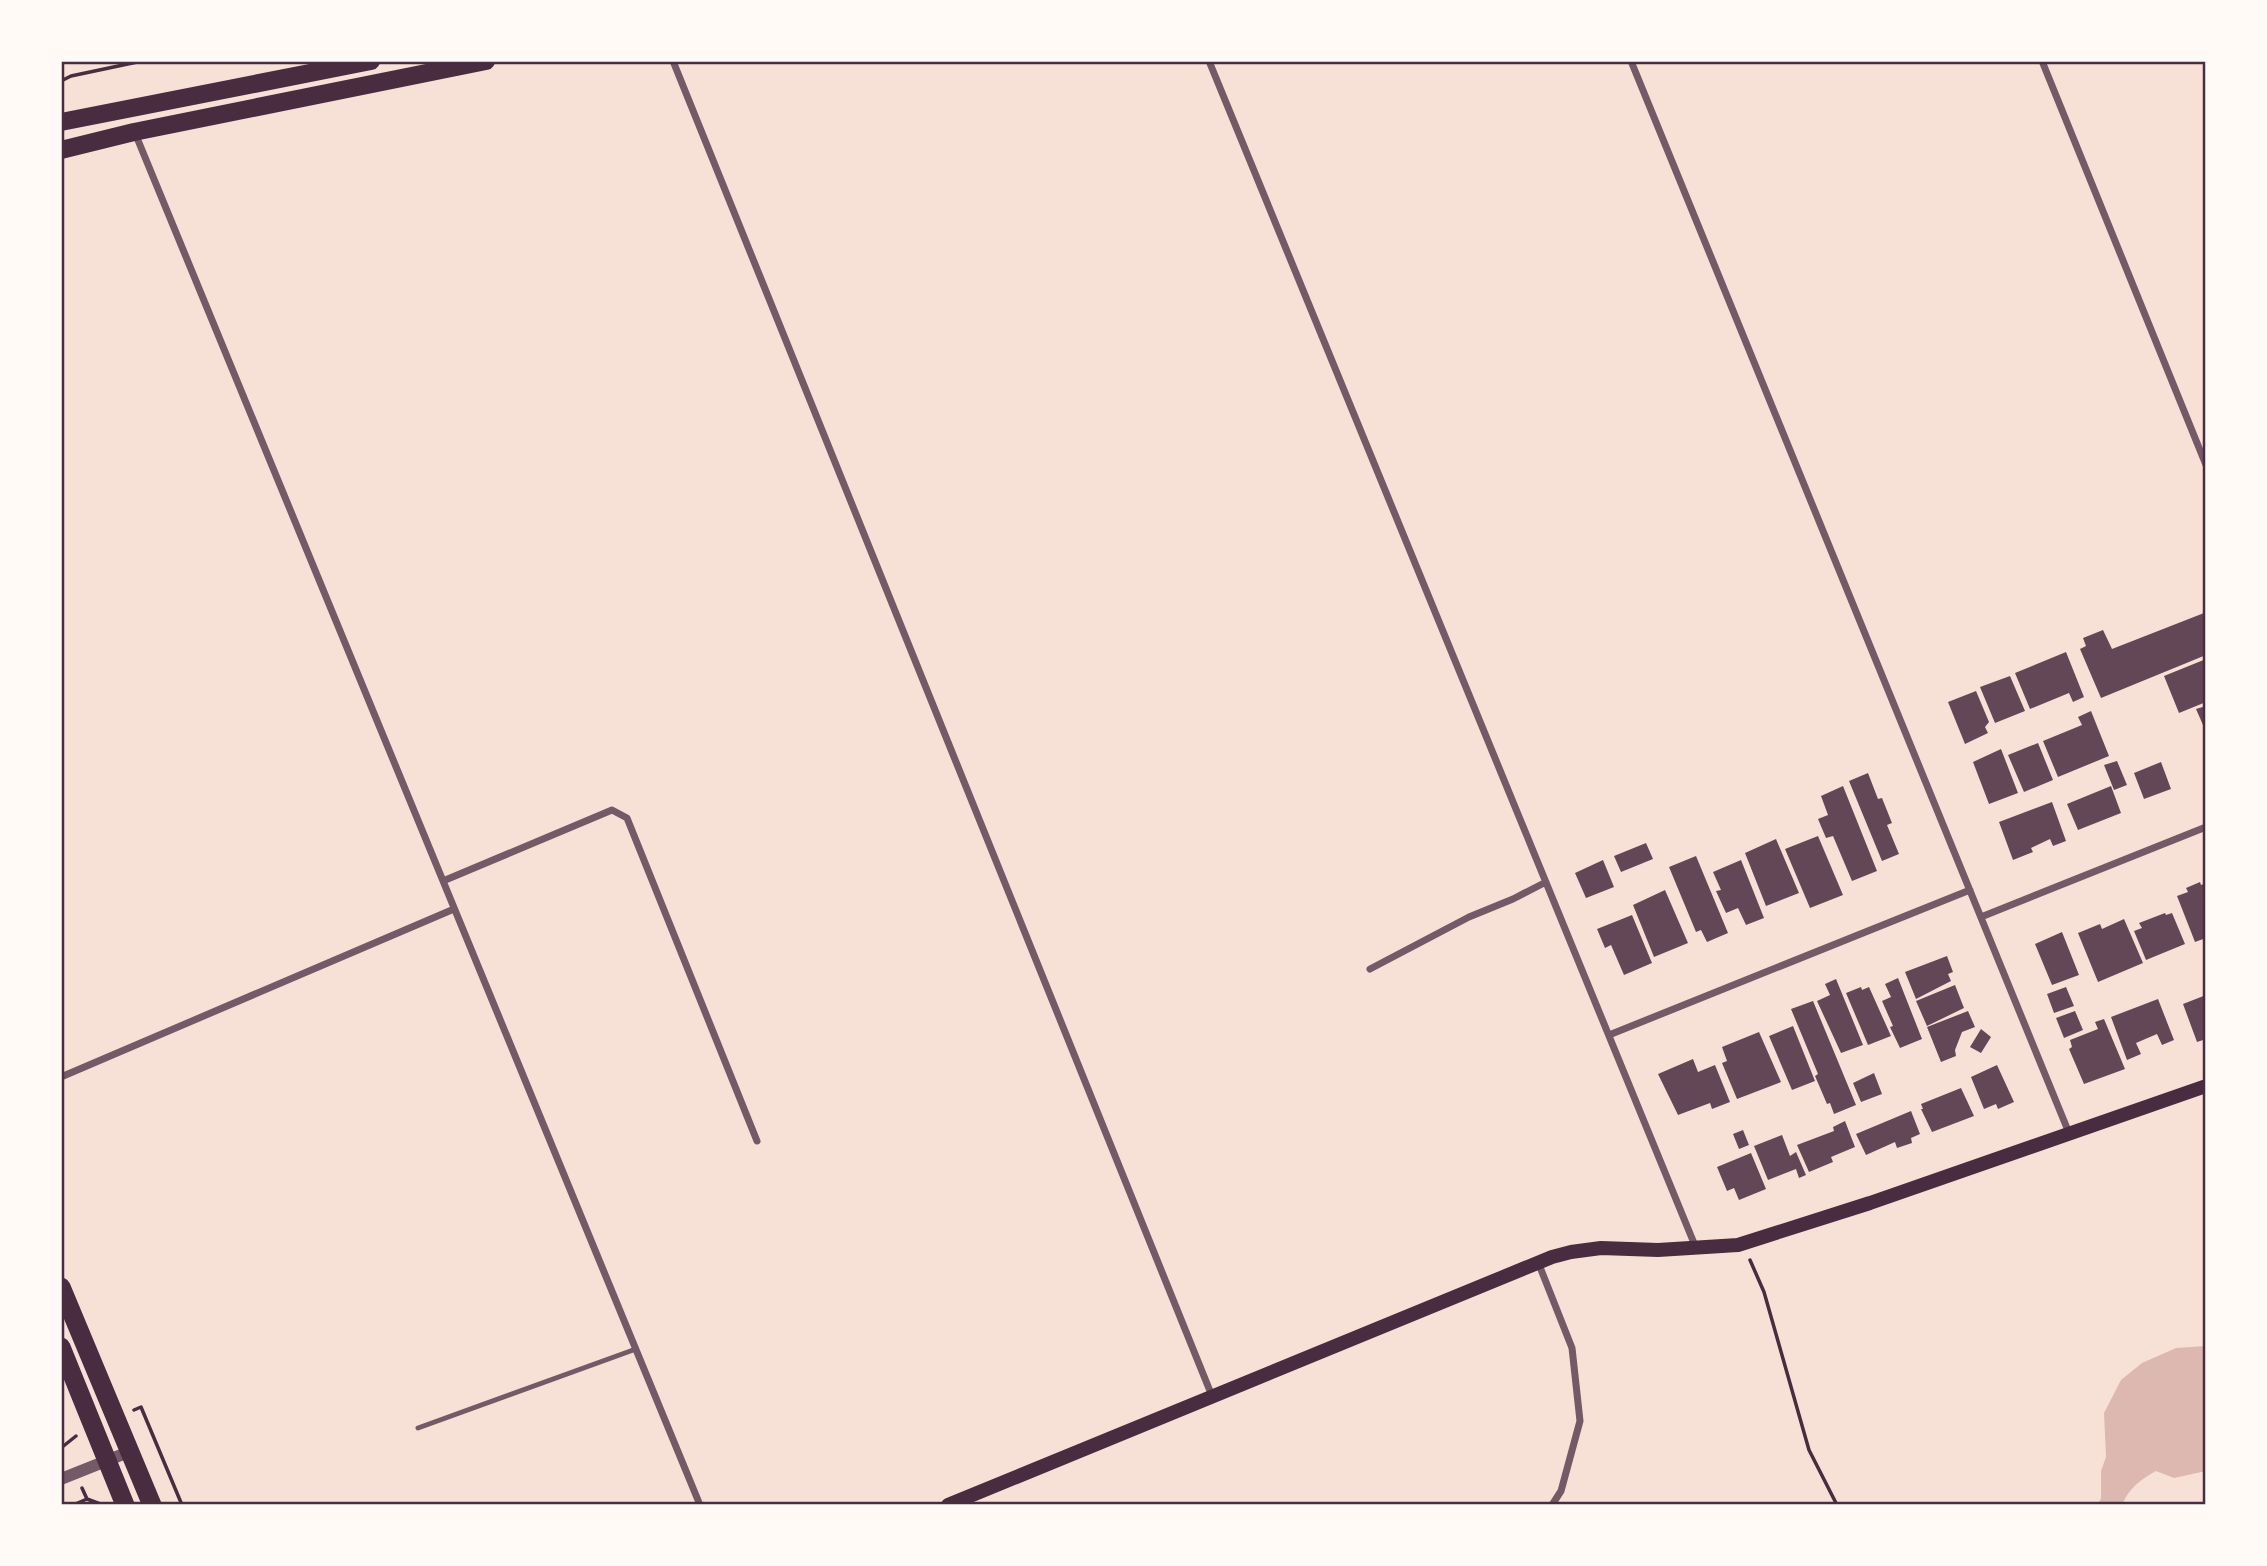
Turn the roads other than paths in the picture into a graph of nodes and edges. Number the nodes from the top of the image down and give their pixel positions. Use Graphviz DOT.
graph roads {
  1 [pos="371,61"];
  2 [pos="486,61"];
  3 [pos="673,61"];
  4 [pos="1209,61"];
  5 [pos="1632,61"];
  6 [pos="2042,61"];
  7 [pos="61,122"];
  8 [pos="134,132"];
  9 [pos="61,150"];
  10 [pos="2206,465"];
  11 [pos="2206,827"];
  12 [pos="443,881"];
  13 [pos="1546,882"];
  14 [pos="1970,890"];
  15 [pos="454,909"];
  16 [pos="1981,917"];
  17 [pos="1370,969"];
  18 [pos="1609,1035"];
  19 [pos="61,1077"];
  20 [pos="2206,1086"];
  21 [pos="2069,1133"];
  22 [pos="757,1141"];
  23 [pos="1696,1248"];
  24 [pos="1538,1262"];
  25 [pos="61,1287"];
  26 [pos="61,1347"];
  27 [pos="636,1349"];
  28 [pos="1212,1396"];
  29 [pos="418,1428"];
  30 [pos="131,1451"];
  31 [pos="107,1460"];
  32 [pos="61,1479"];
  33 [pos="125,1505"];
  34 [pos="152,1505"];
  35 [pos="700,1505"];
  36 [pos="948,1505"];
  37 [pos="1552,1505"];
  1 -- 7 [label="main road"];
  2 -- 8 [label="main road"];
  3 -- 28 [label="street"];
  4 -- 13 [label="street"];
  5 -- 14 [label="street"];
  6 -- 10 [label="street"];
  8 -- 9 [label="main road"];
  8 -- 12 [label="street"];
  11 -- 16 [label="street"];
  12 -- 15 [label="street"];
  12 -- 22 [label="street"];
  13 -- 17 [label="street"];
  13 -- 18 [label="street"];
  14 -- 16 [label="street"];
  14 -- 18 [label="street"];
  15 -- 19 [label="street"];
  15 -- 27 [label="street"];
  16 -- 21 [label="street"];
  18 -- 23 [label="street"];
  20 -- 21 [label="main road"];
  21 -- 23 [label="main road"];
  23 -- 24 [label="main road"];
  24 -- 28 [label="main road"];
  24 -- 37 [label="street"];
  25 -- 30 [label="highway"];
  26 -- 31 [label="highway"];
  27 -- 29 [label="lane"];
  27 -- 35 [label="street"];
  28 -- 36 [label="main road"];
  30 -- 31 [label="street"];
  30 -- 34 [label="highway"];
  31 -- 32 [label="street"];
  31 -- 33 [label="highway"];
}
